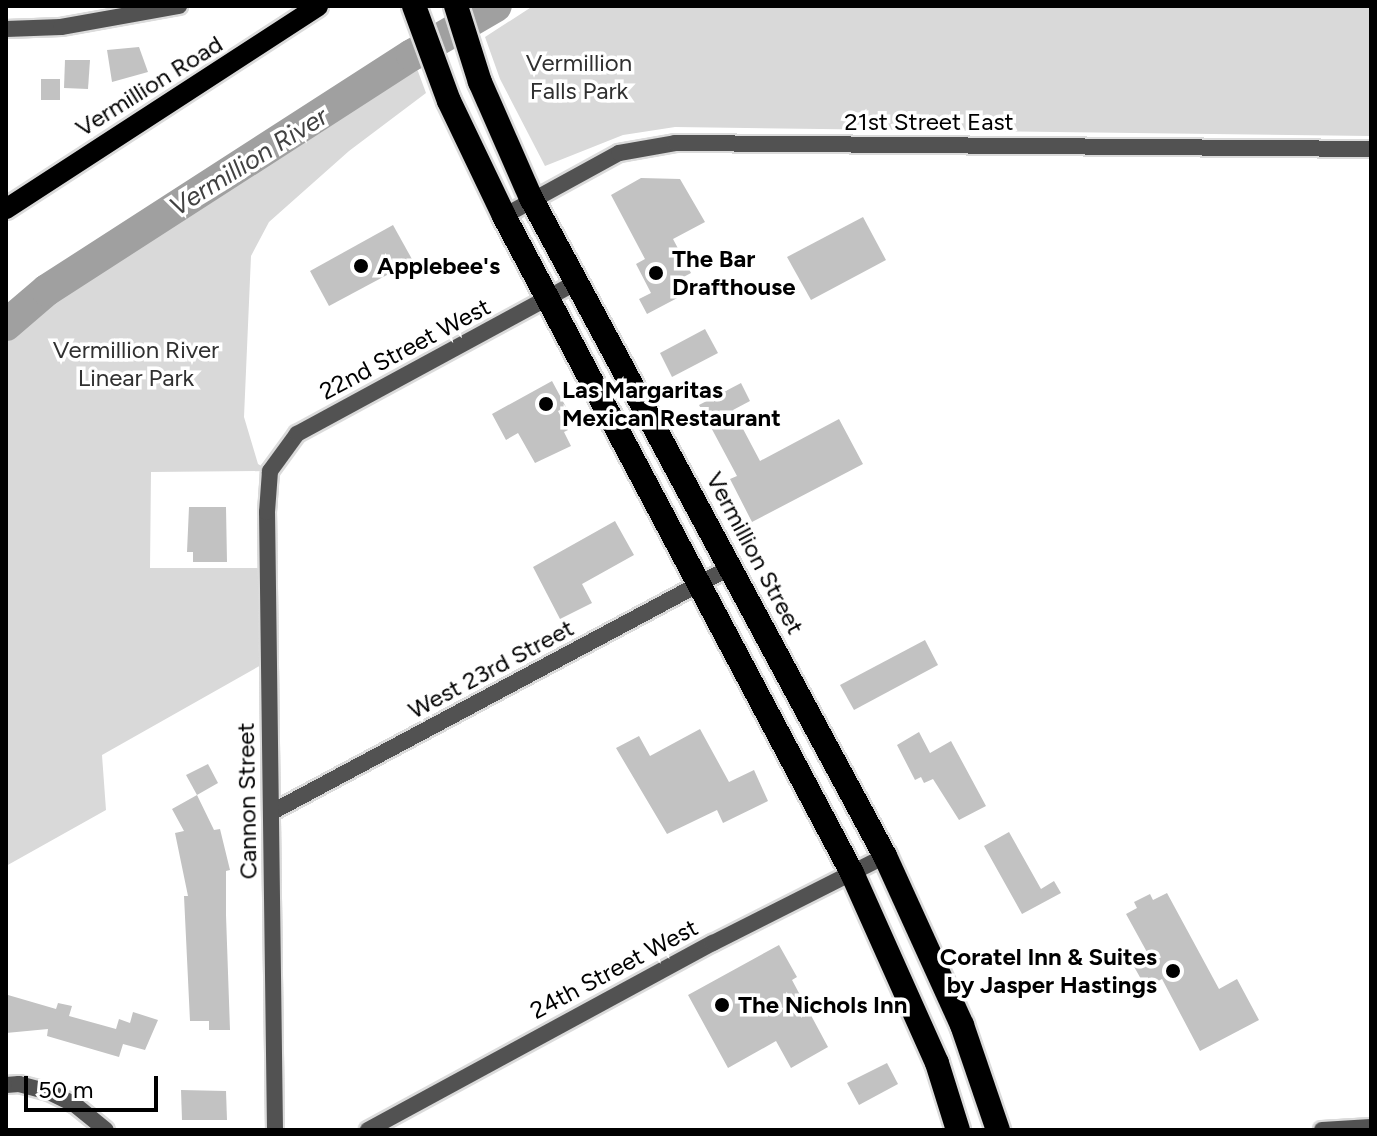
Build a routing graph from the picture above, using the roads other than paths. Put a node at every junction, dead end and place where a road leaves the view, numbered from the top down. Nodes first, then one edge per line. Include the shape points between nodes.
1 (179, 6) edge
2 (318, 6) edge
3 (456, 6) edge
4 (414, 7) edge
5 (6, 29) edge
6 (1371, 149) edge
7 (531, 198) junction
8 (7, 205) edge
9 (504, 216) junction
10 (575, 283) junction
11 (547, 298) junction
12 (270, 471) joint
13 (731, 567) junction
14 (701, 584) junction
15 (272, 812) junction
16 (885, 856) junction
17 (852, 873) junction
18 (6, 1085) edge
19 (1371, 1127) edge
20 (106, 1130) edge
21 (275, 1130) edge
22 (368, 1130) edge
23 (958, 1130) edge
24 (998, 1130) edge
25 (1322, 1130) edge

1 - 5 street via 61,27
2 - 8 main road, Vermillion Road
3 - 7 highway, Vermillion Street via 480,82
4 - 9 highway via 449,101
6 - 7 street, 21st Street East via 675,143 619,153
7 - 9 street, 21st Street East
7 - 10 highway, Vermillion Street
9 - 11 highway
10 - 11 street, 22nd Street West
10 - 13 highway, Vermillion Street
11 - 12 street, 22nd Street West via 297,434
11 - 14 highway
12 - 15 street, Cannon Street
13 - 14 street, West 23rd Street
13 - 16 highway, Vermillion Street
14 - 15 street, West 23rd Street
14 - 17 highway
15 - 21 street, Cannon Street
16 - 17 street, 24th Street West
16 - 24 highway, Vermillion Street via 962,1025
17 - 22 street, 24th Street West
17 - 23 highway via 937,1063
18 - 20 street via 49,1092
19 - 25 street

